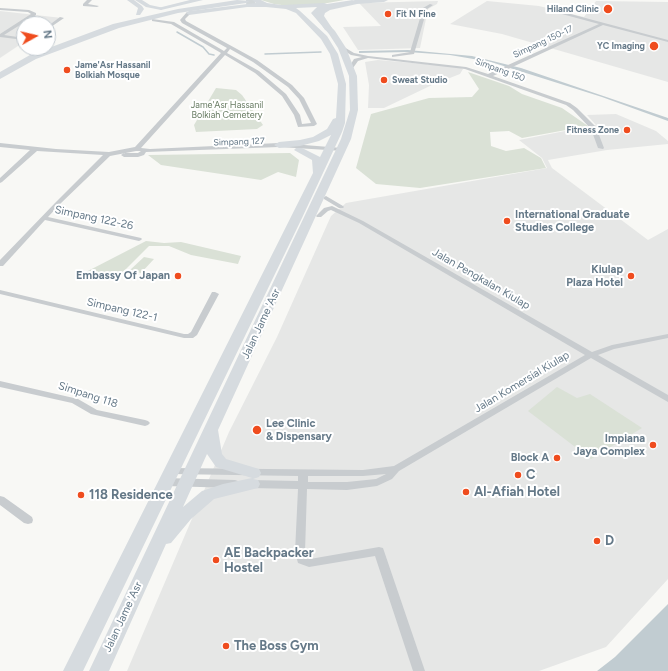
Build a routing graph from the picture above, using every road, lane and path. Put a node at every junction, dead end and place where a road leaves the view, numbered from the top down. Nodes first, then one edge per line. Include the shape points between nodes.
1 (90, 0) edge
2 (130, 0) edge
3 (138, 0) edge
4 (200, 0) edge
5 (236, 0) edge
6 (255, 0) edge
7 (350, 0) edge
8 (384, 0) edge
9 (246, 1) dead end
10 (431, 5) dead end
11 (97, 6) dead end
12 (271, 6) junction
13 (288, 7) junction
14 (161, 8) junction
15 (0, 9) edge
16 (548, 10) dead end
17 (189, 13) junction
18 (138, 14) junction
19 (62, 18) dead end
20 (154, 20) junction
21 (56, 22) edge
22 (602, 24) junction
23 (192, 27) junction
24 (328, 28) junction
25 (193, 34) junction
26 (0, 36) edge
27 (16, 38) edge
28 (65, 40) junction
29 (75, 40) junction
30 (56, 41) edge
31 (668, 41) edge
32 (56, 44) edge
33 (230, 47) junction
34 (342, 48) junction
35 (225, 52) junction
36 (397, 56) junction
37 (25, 57) edge
38 (370, 57) junction
39 (391, 60) junction
40 (214, 64) junction
41 (245, 64) junction
42 (351, 67) junction
43 (0, 70) edge
44 (490, 75) junction
45 (0, 76) edge
46 (341, 109) junction
47 (144, 142) junction
48 (0, 145) edge
49 (279, 145) junction
50 (601, 148) dead end
51 (35, 149) junction
52 (299, 150) junction
53 (329, 150) junction
54 (162, 151) junction
55 (138, 152) junction
56 (341, 152) junction
57 (108, 154) junction
58 (323, 176) junction
59 (0, 181) edge
60 (326, 198) junction
61 (319, 216) junction
62 (44, 218) junction
63 (361, 222) junction
64 (139, 239) dead end
65 (0, 264) edge
66 (0, 292) edge
67 (215, 294) dead end
68 (668, 336) edge
69 (590, 355) junction
70 (242, 365) junction
71 (0, 384) edge
72 (668, 399) edge
73 (145, 423) dead end
74 (211, 431) junction
75 (396, 469) junction
76 (303, 473) junction
77 (168, 477) junction
78 (189, 477) junction
79 (252, 479) junction
80 (302, 486) junction
81 (0, 500) edge
82 (28, 520) dead end
83 (154, 551) junction
84 (73, 671) edge
85 (99, 671) edge
86 (419, 671) edge

1 - 11 street via 84,4
2 - 18 main road via 140,7
3 - 14 main road via 148,6
4 - 14 main road
5 - 28 highway via 146,15
6 - 12 main road
7 - 13 main road via 320,6
7 - 24 main road, Jalan Jame 'Asr via 315,11 316,16
8 - 24 highway via 327,8 320,16
9 - 29 highway via 150,17
10 - 36 street via 425,8 413,52
12 - 13 main road
12 - 17 main road via 247,5
13 - 46 main road, Jalan Jame 'Asr via 298,12 313,26 334,54 342,84
14 - 18 highway
15 - 26 street via 29,11 34,14
16 - 22 street
17 - 20 highway
17 - 23 street via 182,20
18 - 28 highway via 87,30
19 - 21 street
20 - 25 street via 168,21
20 - 29 highway
22 - 31 street
22 - 44 street, Simpang 150-17
23 - 25 street via 189,28
23 - 33 street
24 - 34 main road, Jalan Jame 'Asr
25 - 35 street
26 - 27 street
28 - 30 highway
28 - 32 highway
29 - 45 highway via 34,57
33 - 35 street
33 - 41 street via 264,66 290,86 308,109 314,124 300,126 297,115 284,95
34 - 38 street, Simpang 150 via 353,54
34 - 42 main road, Jalan Jame 'Asr
35 - 40 street
35 - 41 street
36 - 38 street
36 - 39 street
37 - 43 highway
38 - 39 street, Simpang 150
38 - 42 street via 356,60
39 - 44 street, Simpang 150 via 459,66
40 - 41 street via 225,61
40 - 47 street
42 - 56 main road, Jalan Jame 'Asr via 354,110
44 - 50 street, Simpang 150 via 568,104 594,128
46 - 49 main road via 334,127 328,133 309,141
46 - 53 main road, Jalan Jame 'Asr via 340,123
47 - 54 street via 148,149
47 - 55 street
48 - 51 street
49 - 53 street, Simpang 127
49 - 54 street, Simpang 127
51 - 57 street
51 - 59 street
52 - 53 street, Simpang 127
52 - 55 street, Simpang 127
52 - 58 main road via 316,158
53 - 56 street, Simpang 127
53 - 58 main road, Jalan Jame 'Asr
54 - 55 street, Simpang 127 via 144,151 142,154
55 - 57 street, Simpang 127
56 - 58 main road, Jalan Jame 'Asr
57 - 62 street
58 - 60 main road via 331,184
58 - 70 main road, Jalan Jame 'Asr
58 - 77 main road, Jalan Jame 'Asr via 313,196 303,205
60 - 61 main road
60 - 63 street
61 - 63 street via 332,208
61 - 70 main road via 280,303
62 - 64 street, Simpang 122-26
62 - 65 street
63 - 69 street, Jalan Pengkalan Kiulap
66 - 67 street, Simpang 122-1 via 184,336 194,333
68 - 69 street, Jalan Komersial Kiulap via 612,347
69 - 72 street, Jalan Pengkalan Kiulap
69 - 75 street, Jalan Komersial Kiulap
70 - 74 main road, Jalan Jame 'Asr
71 - 73 street, Simpang 118 via 75,401 94,412
74 - 78 main road, Jalan Jame 'Asr
74 - 79 main road via 215,456 221,463
75 - 76 street, Jalan Komersial Kiulap via 368,473
75 - 80 street, Jalan Komersial Kiulap via 389,477 366,484
76 - 79 street, Jalan Komersial Kiulap
76 - 80 street
77 - 78 street, Jalan Komersial Kiulap
77 - 84 main road, Jalan Jame 'Asr
78 - 79 street, Jalan Komersial Kiulap
78 - 83 main road, Jalan Jame 'Asr
79 - 80 street, Jalan Komersial Kiulap
79 - 83 main road via 208,495
80 - 86 street via 302,560 309,563 379,551
81 - 82 street
83 - 85 main road, Jalan Jame 'Asr

